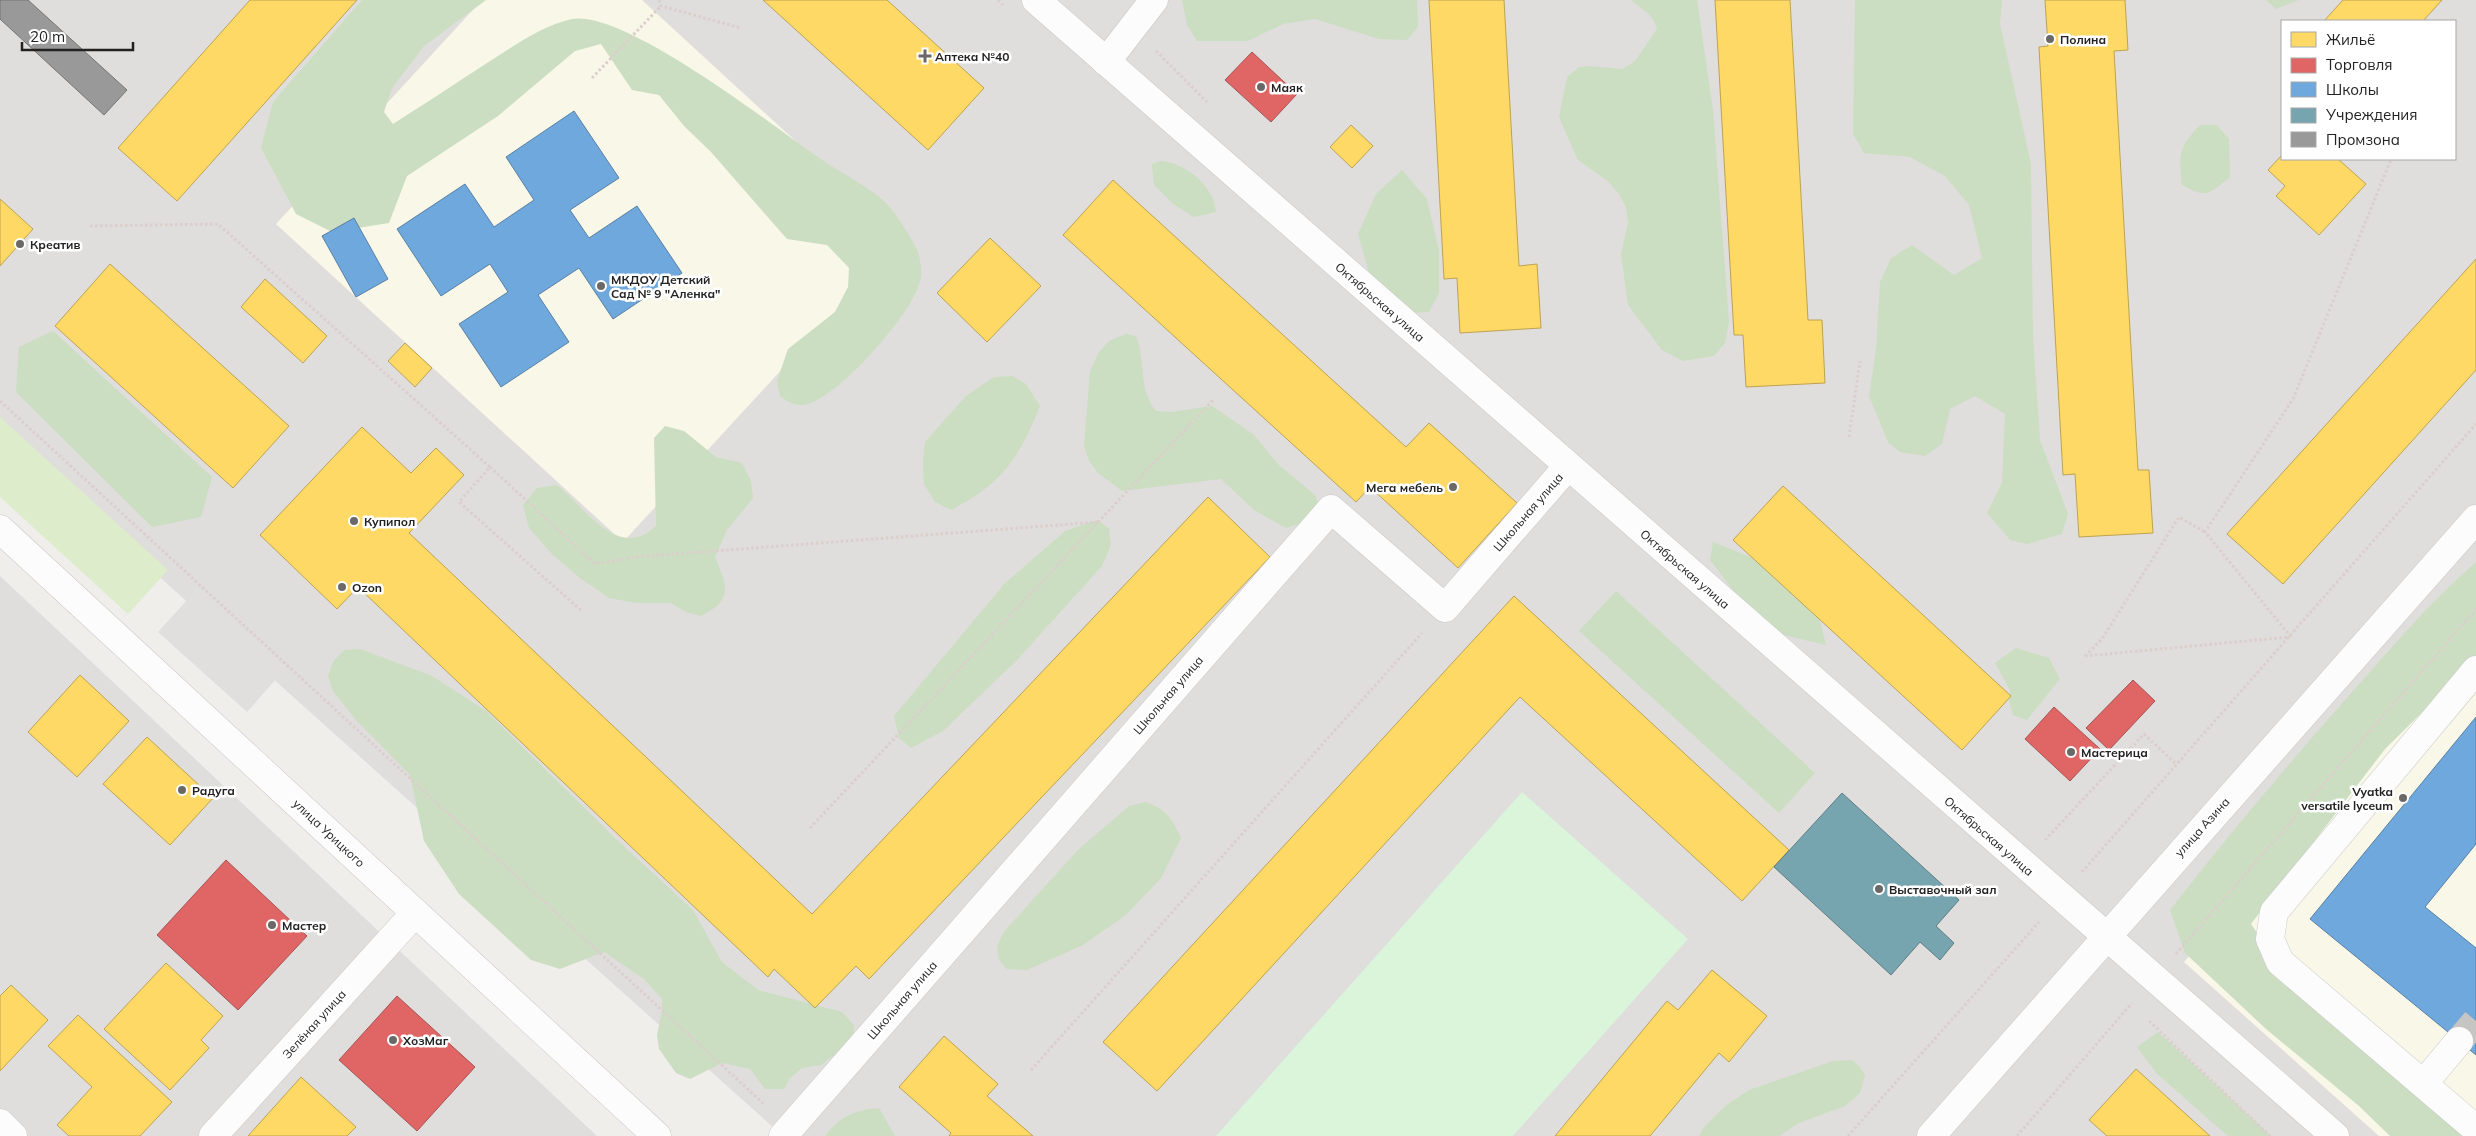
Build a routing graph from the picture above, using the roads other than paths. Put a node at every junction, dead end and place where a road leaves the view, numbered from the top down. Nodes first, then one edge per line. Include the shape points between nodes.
1 (1036, 0) edge
2 (1154, 0) edge
3 (1106, 62) junction
4 (1568, 466) junction
5 (2476, 519) edge
6 (0, 529) edge
7 (2476, 670) edge
8 (415, 913) junction
9 (2105, 936) junction
10 (2459, 1041) tunnel mouth
11 (2424, 1083) junction
12 (0, 1123) edge
13 (2476, 1129) edge
14 (786, 1132) edge
15 (14, 1136) edge
16 (213, 1136) edge
17 (657, 1136) edge
18 (1930, 1136) edge
19 (2335, 1136) edge

1 - 3 street, Октябрьская улица
2 - 3 street
3 - 4 street, Октябрьская улица
4 - 9 street, Октябрьская улица
4 - 14 street, Школьная улица via 1445,608 1331,509
5 - 9 street, улица Азина
6 - 8 street, улица Урицкого
7 - 11 street via 2274,912 2270,939 2280,962
8 - 16 street, Зелёная улица
8 - 17 street, улица Урицкого
9 - 18 street, улица Азина
9 - 19 street, Октябрьская улица
10 - 11 street
11 - 13 street
12 - 15 street

